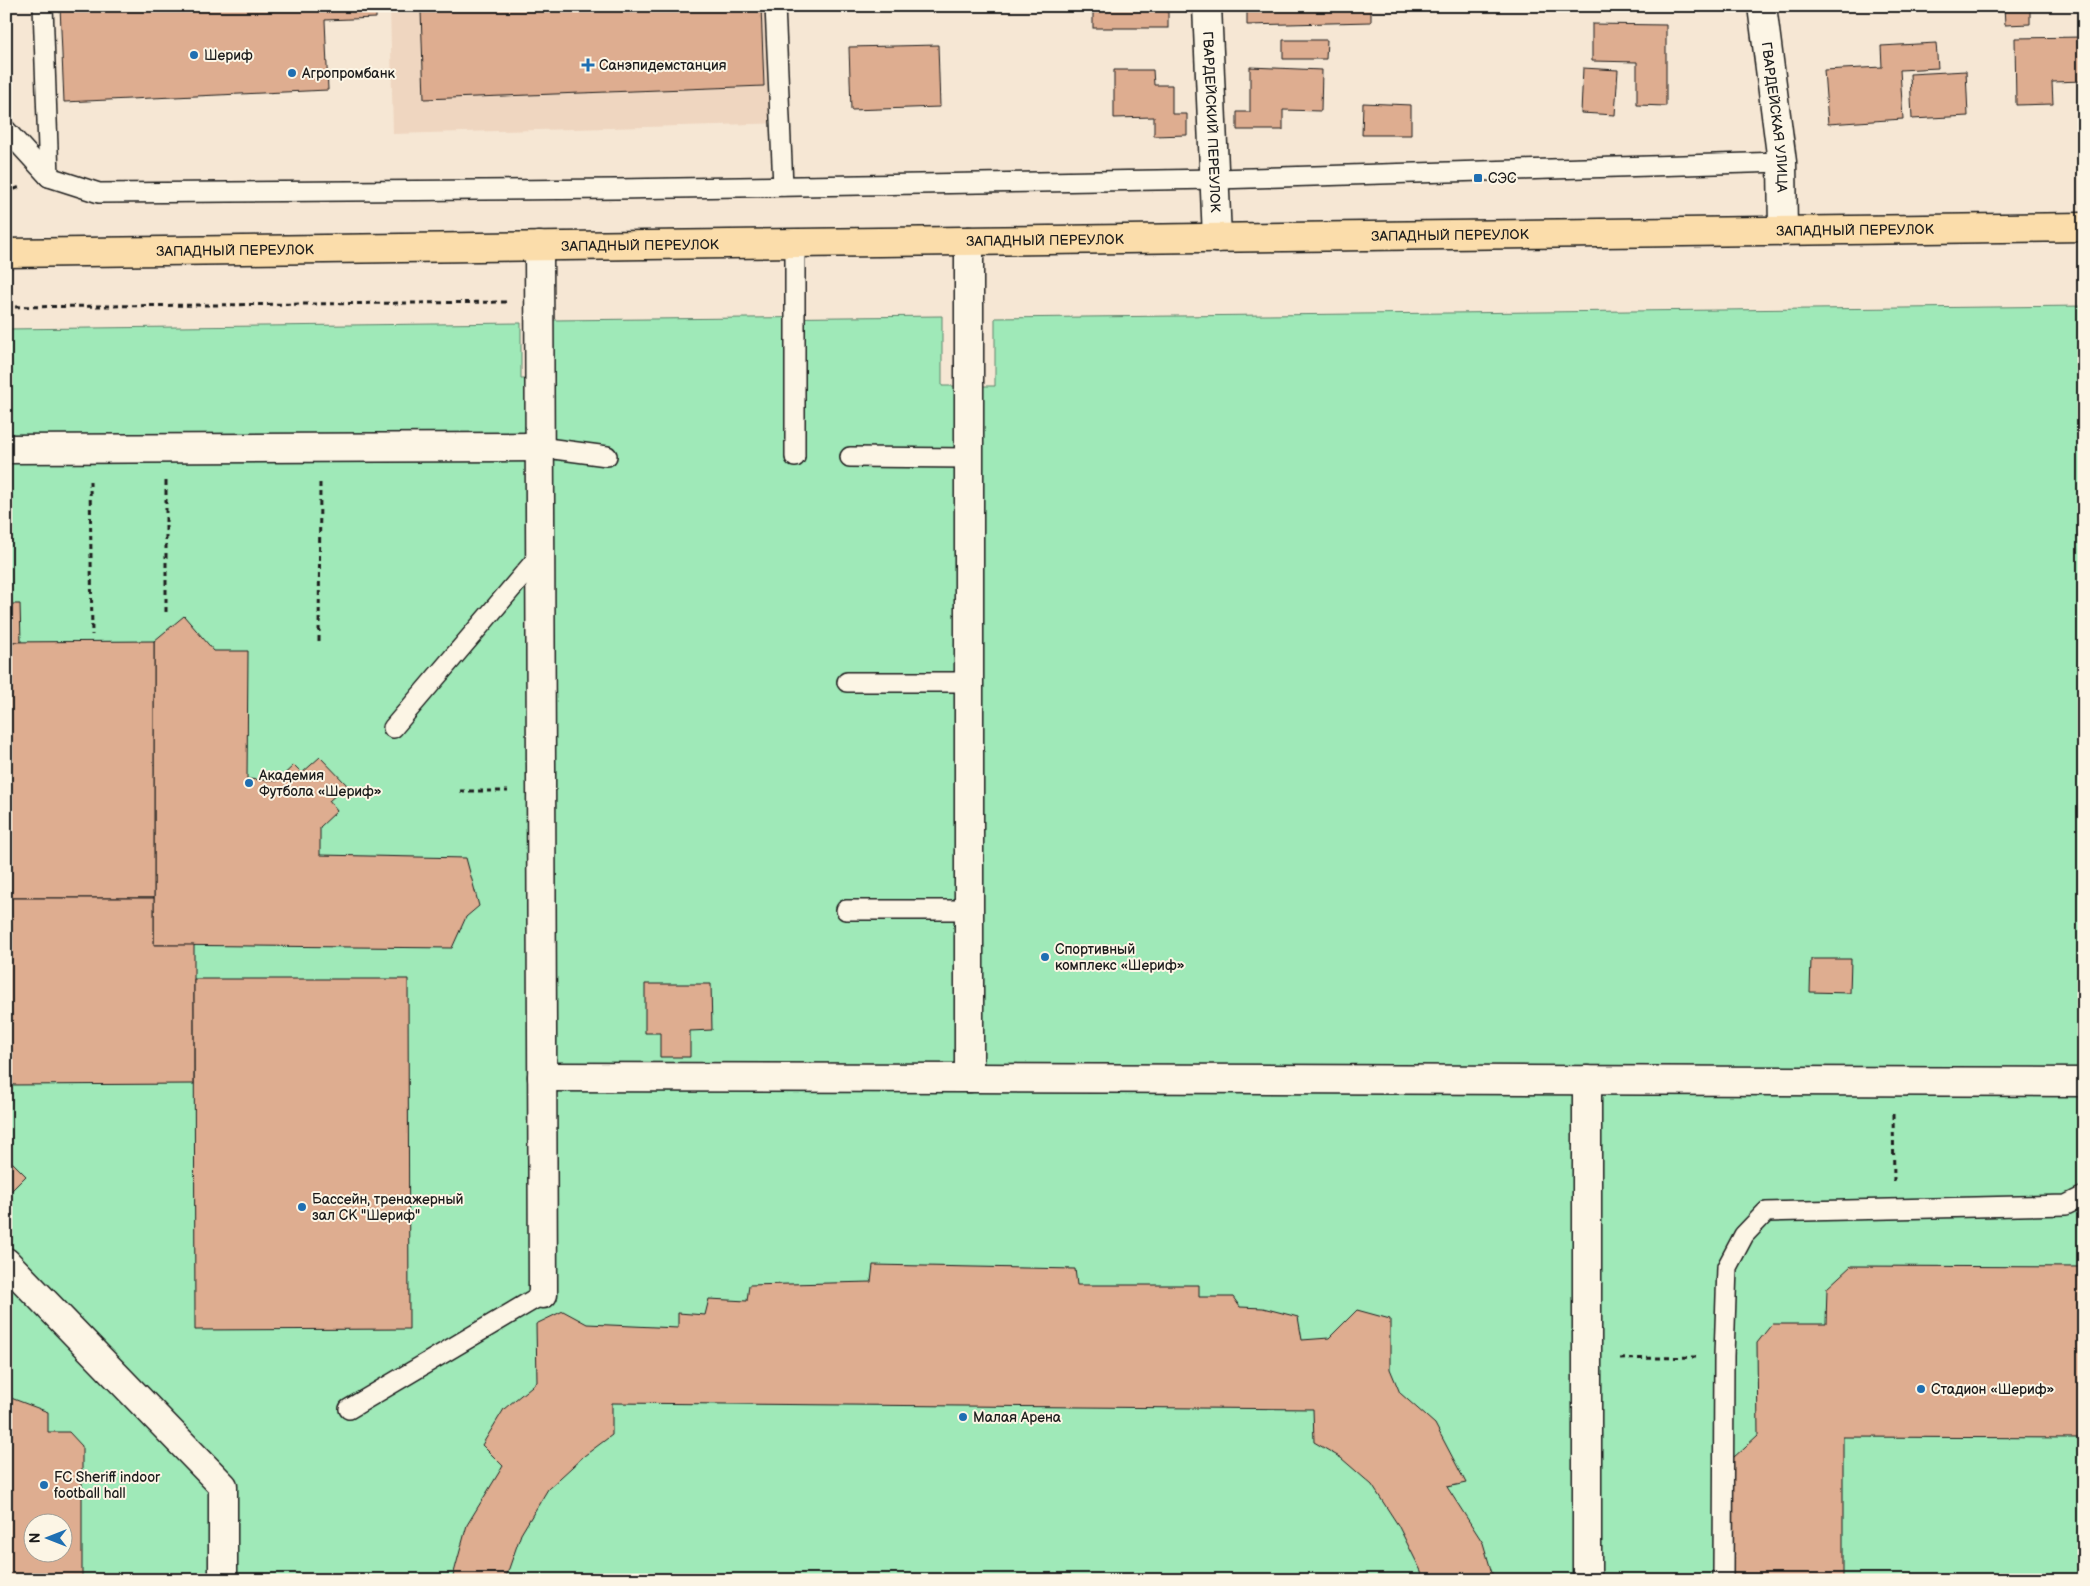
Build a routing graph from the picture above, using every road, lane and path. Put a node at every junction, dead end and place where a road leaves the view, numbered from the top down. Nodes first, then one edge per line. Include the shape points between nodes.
1 (43, 6) edge
2 (775, 6) edge
3 (1208, 6) edge
4 (1762, 6) edge
5 (6, 130) edge
6 (1782, 162) junction
7 (49, 177) junction
8 (1216, 179) junction
9 (783, 186) junction
10 (2084, 227) edge
11 (1783, 231) junction
12 (1217, 238) junction
13 (969, 240) junction
14 (795, 243) junction
15 (539, 246) junction
16 (6, 253) edge
17 (539, 302) junction
18 (6, 306) edge
19 (539, 447) junction
20 (6, 448) edge
21 (89, 448) junction
22 (166, 448) junction
23 (321, 448) junction
24 (607, 456) dead end
25 (795, 457) dead end
26 (850, 457) dead end
27 (969, 458) junction
28 (540, 555) junction
29 (166, 613) dead end
30 (92, 635) dead end
31 (320, 641) dead end
32 (847, 682) dead end
33 (969, 682) junction
34 (393, 728) dead end
35 (516, 790) dead end
36 (460, 791) dead end
37 (846, 910) dead end
38 (969, 910) junction
39 (542, 1077) junction
40 (969, 1078) junction
41 (1587, 1080) junction
42 (1893, 1081) junction
43 (2084, 1082) edge
44 (2084, 1196) edge
45 (1894, 1208) junction
46 (6, 1262) edge
47 (543, 1294) joint
48 (1724, 1356) junction
49 (1587, 1359) junction
50 (349, 1409) dead end
51 (223, 1580) edge
52 (1587, 1580) edge
53 (1723, 1580) edge

1 - 7 lane
2 - 9 lane
3 - 8 street, ГВАРДЕЙСКИЙ ПЕРЕУЛОК
4 - 6 street, ГВАРДЕЙСКАЯ УЛИЦА
5 - 7 lane
6 - 8 lane
6 - 11 street, ГВАРДЕЙСКАЯ УЛИЦА
7 - 9 lane via 99,193
8 - 9 lane
8 - 12 street, ГВАРДЕЙСКИЙ ПЕРЕУЛОК
10 - 11 main road, ЗАПАДНЫЙ ПЕРЕУЛОК
11 - 12 main road, ЗАПАДНЫЙ ПЕРЕУЛОК
12 - 13 main road, ЗАПАДНЫЙ ПЕРЕУЛОК
13 - 14 main road, ЗАПАДНЫЙ ПЕРЕУЛОК
13 - 27 street
14 - 15 main road, ЗАПАДНЫЙ ПЕРЕУЛОК
14 - 25 lane
15 - 16 main road, ЗАПАДНЫЙ ПЕРЕУЛОК
15 - 17 street
17 - 18 path
17 - 19 street
19 - 23 street
19 - 24 lane
19 - 28 street
20 - 21 street
21 - 22 street
21 - 30 path
22 - 23 street
22 - 29 path
23 - 31 path
26 - 27 lane
27 - 33 street
28 - 34 lane
28 - 39 street
32 - 33 lane
33 - 38 street
35 - 36 path
37 - 38 lane
38 - 40 street
39 - 40 street
39 - 47 street
40 - 41 street
41 - 42 street
41 - 49 street
42 - 43 street
42 - 45 path
44 - 45 lane via 2066,1205
45 - 48 lane via 1766,1212 1744,1235 1727,1267
46 - 51 street via 223,1486
47 - 50 lane
48 - 49 path
48 - 53 lane
49 - 52 street

